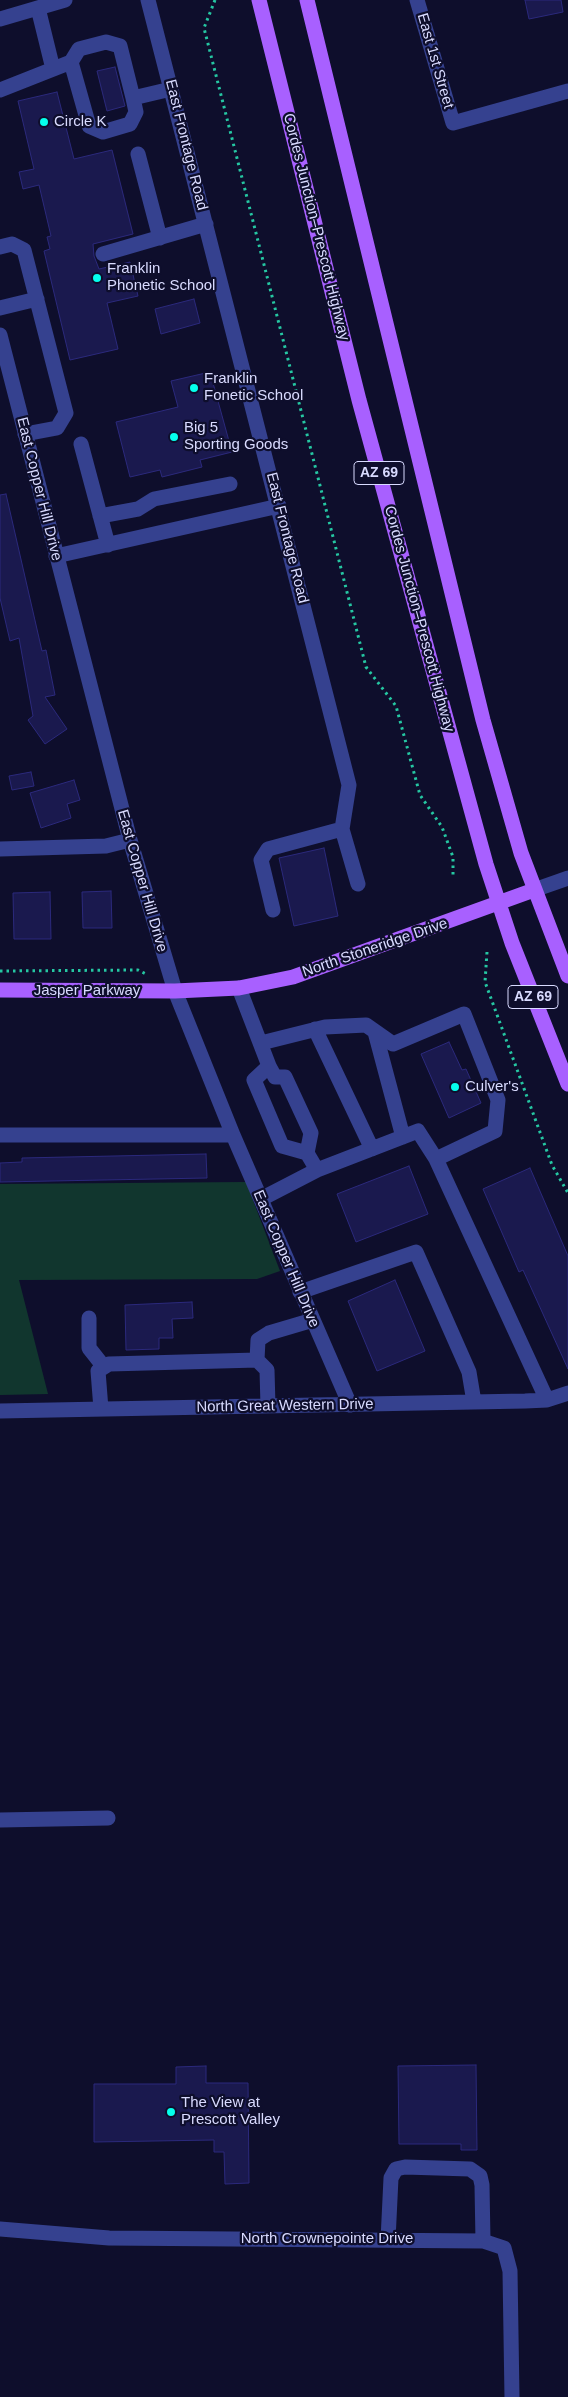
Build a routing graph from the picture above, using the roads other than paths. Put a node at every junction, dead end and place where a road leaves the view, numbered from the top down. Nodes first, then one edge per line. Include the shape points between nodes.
1 (65, 0) edge
2 (148, 0) edge
3 (259, 0) edge
4 (307, 0) edge
5 (417, 0) edge
6 (38, 8) junction
7 (0, 18) edge
8 (71, 62) junction
9 (53, 69) junction
10 (171, 88) junction
11 (0, 90) edge
12 (568, 91) edge
13 (133, 98) junction
14 (138, 154) dead end
15 (206, 224) junction
16 (160, 238) junction
17 (0, 247) edge
18 (103, 254) dead end
19 (37, 299) junction
20 (0, 308) edge
21 (0, 335) edge
22 (25, 434) junction
23 (81, 444) dead end
24 (230, 484) dead end
25 (279, 506) junction
26 (100, 516) junction
27 (108, 545) junction
28 (56, 556) junction
29 (342, 829) junction
30 (130, 840) junction
31 (0, 849) edge
32 (568, 878) edge
33 (358, 884) dead end
34 (534, 890) junction
35 (499, 904) junction
36 (273, 910) dead end
37 (568, 976) edge
38 (239, 988) junction
39 (0, 990) edge
40 (175, 991) junction
41 (315, 1029) junction
42 (375, 1032) junction
43 (261, 1043) junction
44 (269, 1066) junction
45 (568, 1084) edge
46 (234, 1135) junction
47 (0, 1136) edge
48 (403, 1137) junction
49 (372, 1149) junction
50 (306, 1153) junction
51 (436, 1159) junction
52 (317, 1170) junction
53 (261, 1199) junction
54 (300, 1292) junction
55 (89, 1318) dead end
56 (312, 1320) junction
57 (258, 1360) junction
58 (104, 1367) junction
59 (568, 1393) edge
60 (547, 1400) junction
61 (474, 1402) junction
62 (350, 1405) junction
63 (268, 1406) junction
64 (101, 1409) junction
65 (0, 1411) edge
66 (108, 1818) dead end
67 (0, 1820) edge
68 (0, 2229) edge
69 (388, 2240) junction
70 (482, 2240) junction
71 (512, 2397) edge

1 - 6 street
2 - 10 street, East Frontage Road
3 - 35 main road, Cordes Junction–Prescott Highway / AZ 69 via 359,400
4 - 34 main road, AZ 69 via 455,610
5 - 12 street, East 1st Street via 453,123
6 - 7 street
6 - 9 street
8 - 9 street
8 - 13 street via 79,49 106,42 120,46
8 - 13 street via 89,126 103,132 130,124 136,112
9 - 11 street
10 - 13 street
10 - 15 street, East Frontage Road
14 - 16 street
15 - 16 street
15 - 25 street, East Frontage Road
16 - 18 street
17 - 19 street via 12,244 24,250
19 - 20 street
19 - 22 street via 66,413 56,428
21 - 22 street, East Copper Hill Drive
22 - 28 street, East Copper Hill Drive
23 - 26 street
24 - 26 street via 154,499 138,509
25 - 27 street
25 - 29 street, East Frontage Road via 349,785
26 - 27 street
27 - 28 street
28 - 30 street, East Copper Hill Drive
29 - 33 street
29 - 36 street via 268,849 261,860
30 - 31 street via 106,846
30 - 40 street, East Copper Hill Drive
32 - 34 street, North Stoneridge Drive
34 - 35 main road, North Stoneridge Drive
34 - 37 main road, AZ 69
35 - 38 main road, North Stoneridge Drive via 293,977
35 - 45 main road, Cordes Junction–Prescott Highway / AZ 69
38 - 40 main road, North Stoneridge Drive
38 - 43 street
39 - 40 main road, Jasper Parkway
40 - 46 street, East Copper Hill Drive
41 - 42 street via 366,1025
41 - 43 street
41 - 49 street
42 - 48 street
42 - 51 street via 393,1044 464,1014 498,1100 495,1131
43 - 44 street
44 - 50 street via 275,1077 285,1077 311,1133
44 - 50 street via 254,1080 282,1146
46 - 47 street
46 - 53 street, East Copper Hill Drive
48 - 49 street
48 - 51 street via 418,1132
49 - 52 street
50 - 52 street
51 - 60 street
52 - 53 street
53 - 54 street, East Copper Hill Drive
54 - 56 street, East Copper Hill Drive
54 - 61 street via 416,1252 469,1372
55 - 58 street via 89,1348
56 - 57 street via 269,1333 258,1340
56 - 62 street, East Copper Hill Drive
57 - 58 street via 109,1364
57 - 63 street via 267,1370
58 - 64 street via 98,1371
59 - 60 street, North Great Western Drive
60 - 61 street, North Great Western Drive
61 - 62 street, North Great Western Drive
62 - 63 street, North Great Western Drive
63 - 64 street, North Great Western Drive
64 - 65 street, North Great Western Drive
66 - 67 street
68 - 69 street, North Crownepointe Drive via 109,2238
69 - 70 street, North Crownepointe Drive
69 - 70 street via 391,2178 396,2169 405,2167 470,2168 480,2176
70 - 71 street, North Crownepointe Drive via 504,2248 510,2271

